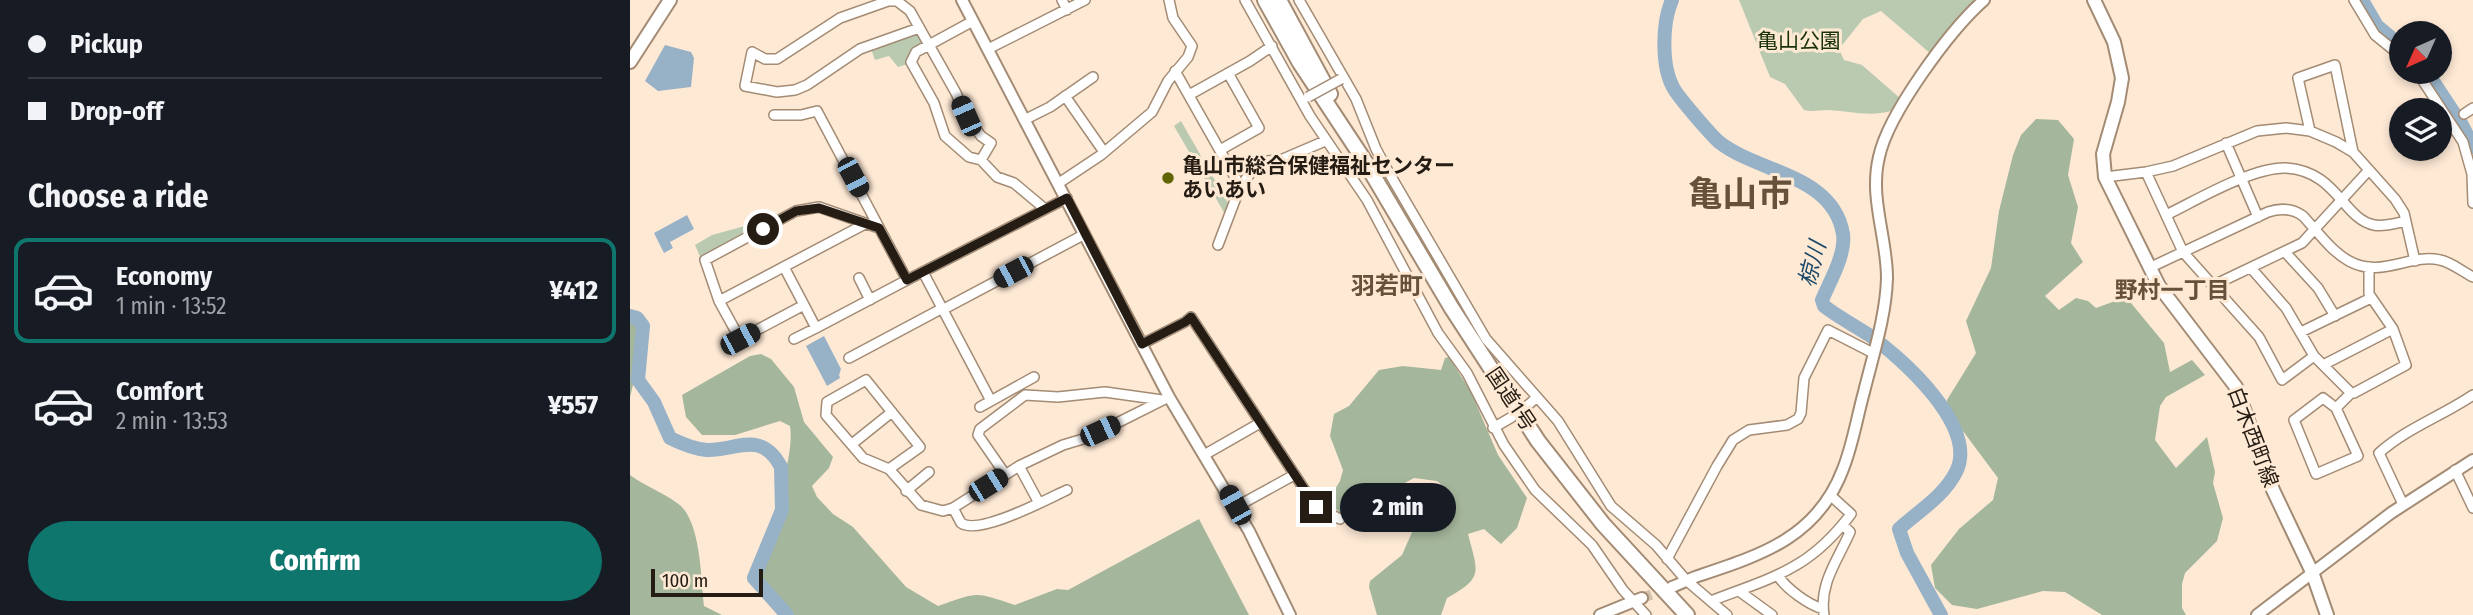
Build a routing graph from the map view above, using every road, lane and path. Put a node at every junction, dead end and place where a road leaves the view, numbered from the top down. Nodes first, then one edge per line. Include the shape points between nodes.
1 (670, 0) edge
2 (962, 0) edge
3 (1062, 0) edge
4 (1085, 0) edge
5 (1169, 0) edge
6 (1245, 0) edge
7 (1265, 0) edge
8 (1279, 0) edge
9 (1299, 0) edge
10 (1983, 0) edge
11 (2094, 0) edge
12 (2354, 0) edge
13 (1067, 10) junction
14 (973, 21) junction
15 (919, 28) junction
16 (928, 44) junction
17 (1272, 46) junction
18 (2389, 46) edge
19 (988, 49) junction
20 (630, 62) edge
21 (1175, 71) junction
22 (1227, 73) junction
23 (1093, 76) dead end
24 (1343, 78) junction
25 (2425, 84) edge
26 (1189, 95) junction
27 (1065, 96) junction
28 (1305, 99) junction
29 (2473, 108) edge
30 (2464, 114) dead end
31 (774, 115) dead end
32 (1024, 120) junction
33 (2310, 131) junction
34 (1325, 141) junction
35 (2226, 143) junction
36 (1220, 150) junction
37 (1104, 152) junction
38 (2353, 152) junction
39 (981, 160) junction
40 (1364, 160) junction
41 (2370, 170) junction
42 (2146, 172) junction
43 (2105, 177) junction
44 (2242, 179) junction
45 (1059, 183) junction
46 (1240, 186) junction
47 (1067, 198) junction
48 (2342, 199) junction
49 (2473, 202) edge
50 (1045, 209) junction
51 (2166, 215) junction
52 (2258, 217) junction
53 (2406, 221) junction
54 (864, 224) junction
55 (879, 228) junction
56 (2314, 228) junction
57 (1085, 234) junction
58 (1218, 244) dead end
59 (2183, 252) junction
60 (2285, 252) junction
61 (2415, 261) junction
62 (784, 267) junction
63 (2369, 267) junction
64 (2149, 268) junction
65 (2250, 268) junction
66 (923, 272) junction
67 (2473, 277) edge
68 (859, 278) dead end
69 (907, 280) junction
70 (2214, 285) junction
71 (2371, 298) junction
72 (870, 300) junction
73 (719, 301) junction
74 (804, 305) junction
75 (942, 309) junction
76 (2334, 316) junction
77 (816, 328) junction
78 (2393, 329) junction
79 (2301, 332) junction
80 (794, 340) dead end
81 (1142, 344) junction
82 (1874, 351) junction
83 (2314, 356) junction
84 (849, 358) dead end
85 (2323, 365) junction
86 (1034, 377) dead end
87 (2351, 393) junction
88 (2473, 396) edge
89 (1538, 397) junction
90 (1167, 398) junction
91 (991, 401) junction
92 (1527, 406) dead end
93 (980, 407) dead end
94 (2336, 408) junction
95 (892, 412) junction
96 (1512, 417) dead end
97 (1260, 423) junction
98 (1493, 428) junction
99 (852, 444) junction
100 (1205, 455) junction
101 (2473, 460) edge
102 (1019, 466) junction
103 (890, 469) junction
104 (2455, 470) junction
105 (929, 472) dead end
106 (1005, 474) junction
107 (1294, 475) junction
108 (1067, 490) dead end
109 (906, 491) junction
110 (1830, 495) junction
111 (2400, 500) dead end
112 (1039, 503) junction
113 (1236, 507) junction
114 (953, 508) junction
115 (2473, 508) edge
116 (1340, 519) dead end
117 (1843, 525) junction
118 (1667, 559) junction
119 (1643, 569) junction
120 (2312, 572) junction
121 (1778, 576) junction
122 (1686, 580) junction
123 (1672, 587) tunnel mouth
124 (1739, 591) junction
125 (1637, 599) junction
126 (1711, 601) junction
127 (1823, 612) edge
128 (1290, 615) edge
129 (1600, 615) edge
130 (1646, 615) edge
131 (1678, 615) edge
132 (1687, 615) edge
133 (1727, 615) edge
134 (1772, 615) edge
135 (2257, 615) edge
136 (2327, 615) edge

1 - 20 main road
2 - 14 street
3 - 13 street
4 - 13 street
5 - 21 street via 1173,18 1192,46
6 - 17 street
7 - 40 highway, 国道1号
8 - 40 highway, 国道1号
9 - 24 street
10 - 82 street via 1943,46 1883,143 1875,191 1887,274
11 - 43 main road, 白木西町線 via 2114,42 2122,78 2104,155
12 - 18 street via 2375,35
13 - 19 street
14 - 16 street
14 - 19 street
15 - 15 street via 906,7 888,1 840,18 777,59 752,52 745,86 795,90 860,49
15 - 16 street
16 - 39 street via 966,116 991,143
16 - 39 street via 916,51 911,62 934,103 944,136 969,157
17 - 22 street
17 - 28 street
19 - 32 street
21 - 26 street
21 - 37 street via 1152,113
22 - 26 street
22 - 36 street via 1259,128
23 - 27 street
24 - 28 street, bridge
24 - 89 street via 1365,117 1376,149 1486,339
25 - 49 street via 2463,142 2471,164
26 - 36 street
27 - 32 street
27 - 37 street
28 - 34 street
29 - 30 street
31 - 55 street via 817,111
32 - 45 street
33 - 35 street via 2266,129
33 - 38 street
33 - 38 street via 2298,78 2335,65
34 - 46 street via 1268,161
34 - 98 street via 1367,200 1438,333 1475,386
35 - 42 street via 2195,158
35 - 44 street
36 - 46 street
37 - 45 street
38 - 41 street
39 - 50 street via 997,177 1014,183
40 - 119 highway, 国道1号 via 1499,383 1573,486
41 - 48 street
41 - 53 street via 2395,199
42 - 43 street
42 - 51 street
43 - 64 main road, 白木西町線
44 - 48 street via 2272,169 2302,171 2324,181
44 - 51 street
44 - 52 street
45 - 47 street
46 - 58 street
47 - 50 street
47 - 57 street
48 - 53 street via 2373,225
48 - 56 street
50 - 66 street
51 - 59 street
52 - 56 street via 2277,209 2292,210
52 - 59 street
53 - 61 street
54 - 55 street
54 - 62 street
54 - 73 street via 819,208 796,211 705,260
55 - 69 street
56 - 60 street via 2302,243
56 - 63 street via 2342,257
57 - 75 street
57 - 81 street
59 - 64 street
59 - 70 street
60 - 65 street
60 - 76 street via 2318,288
61 - 63 street
61 - 67 street via 2444,261
62 - 73 street
62 - 74 street
63 - 71 street
64 - 120 main road, 白木西町線 via 2168,301 2236,387 2273,490
65 - 70 street
65 - 79 street
66 - 69 street
66 - 75 street
68 - 72 street
69 - 72 street
70 - 83 street via 2259,337 2282,380
71 - 76 street
71 - 78 street
72 - 77 street
73 - 74 street via 740,339
74 - 77 street
75 - 84 street
75 - 91 street
76 - 79 street
77 - 80 street
78 - 85 street
78 - 87 street via 2406,365
79 - 83 street
81 - 90 street
81 - 97 street via 1191,317
82 - 110 street via 1846,461
82 - 118 street via 1828,330 1804,378 1798,419 1749,430 1733,440
83 - 85 street
85 - 87 street
86 - 91 street
87 - 94 street
88 - 111 street via 2406,431 2379,453
89 - 92 street
89 - 118 street via 1576,446 1611,506
90 - 100 street
90 - 102 street
90 - 106 street via 1105,392 1025,395 978,435
91 - 93 street
94 - 94 street via 2323,398 2294,421 2316,474 2358,456
95 - 99 street
95 - 99 street via 866,380 827,402 826,415
95 - 103 street via 920,447
96 - 98 street
97 - 100 street
97 - 107 street
98 - 125 street via 1535,490 1592,545
99 - 103 street via 863,458
100 - 113 street
101 - 104 street
102 - 106 street
102 - 112 street
103 - 109 street
104 - 115 street
104 - 120 street
105 - 109 street
106 - 114 street
107 - 113 street
107 - 116 street via 1316,507
108 - 112 street
109 - 114 street via 920,505 943,511
110 - 117 street via 1851,514
110 - 122 street via 1809,523 1784,542
112 - 114 street via 973,527 964,526
113 - 128 street
117 - 121 street via 1810,558
117 - 127 street via 1850,532 1828,573
118 - 122 street
119 - 131 highway via 1653,588
119 - 132 highway, 国道1号
120 - 135 street
120 - 136 main road, 白木西町線
121 - 124 street
121 - 127 street
122 - 123 street
122 - 126 street
124 - 126 street
124 - 134 street
125 - 129 street
125 - 130 street
126 - 133 street

